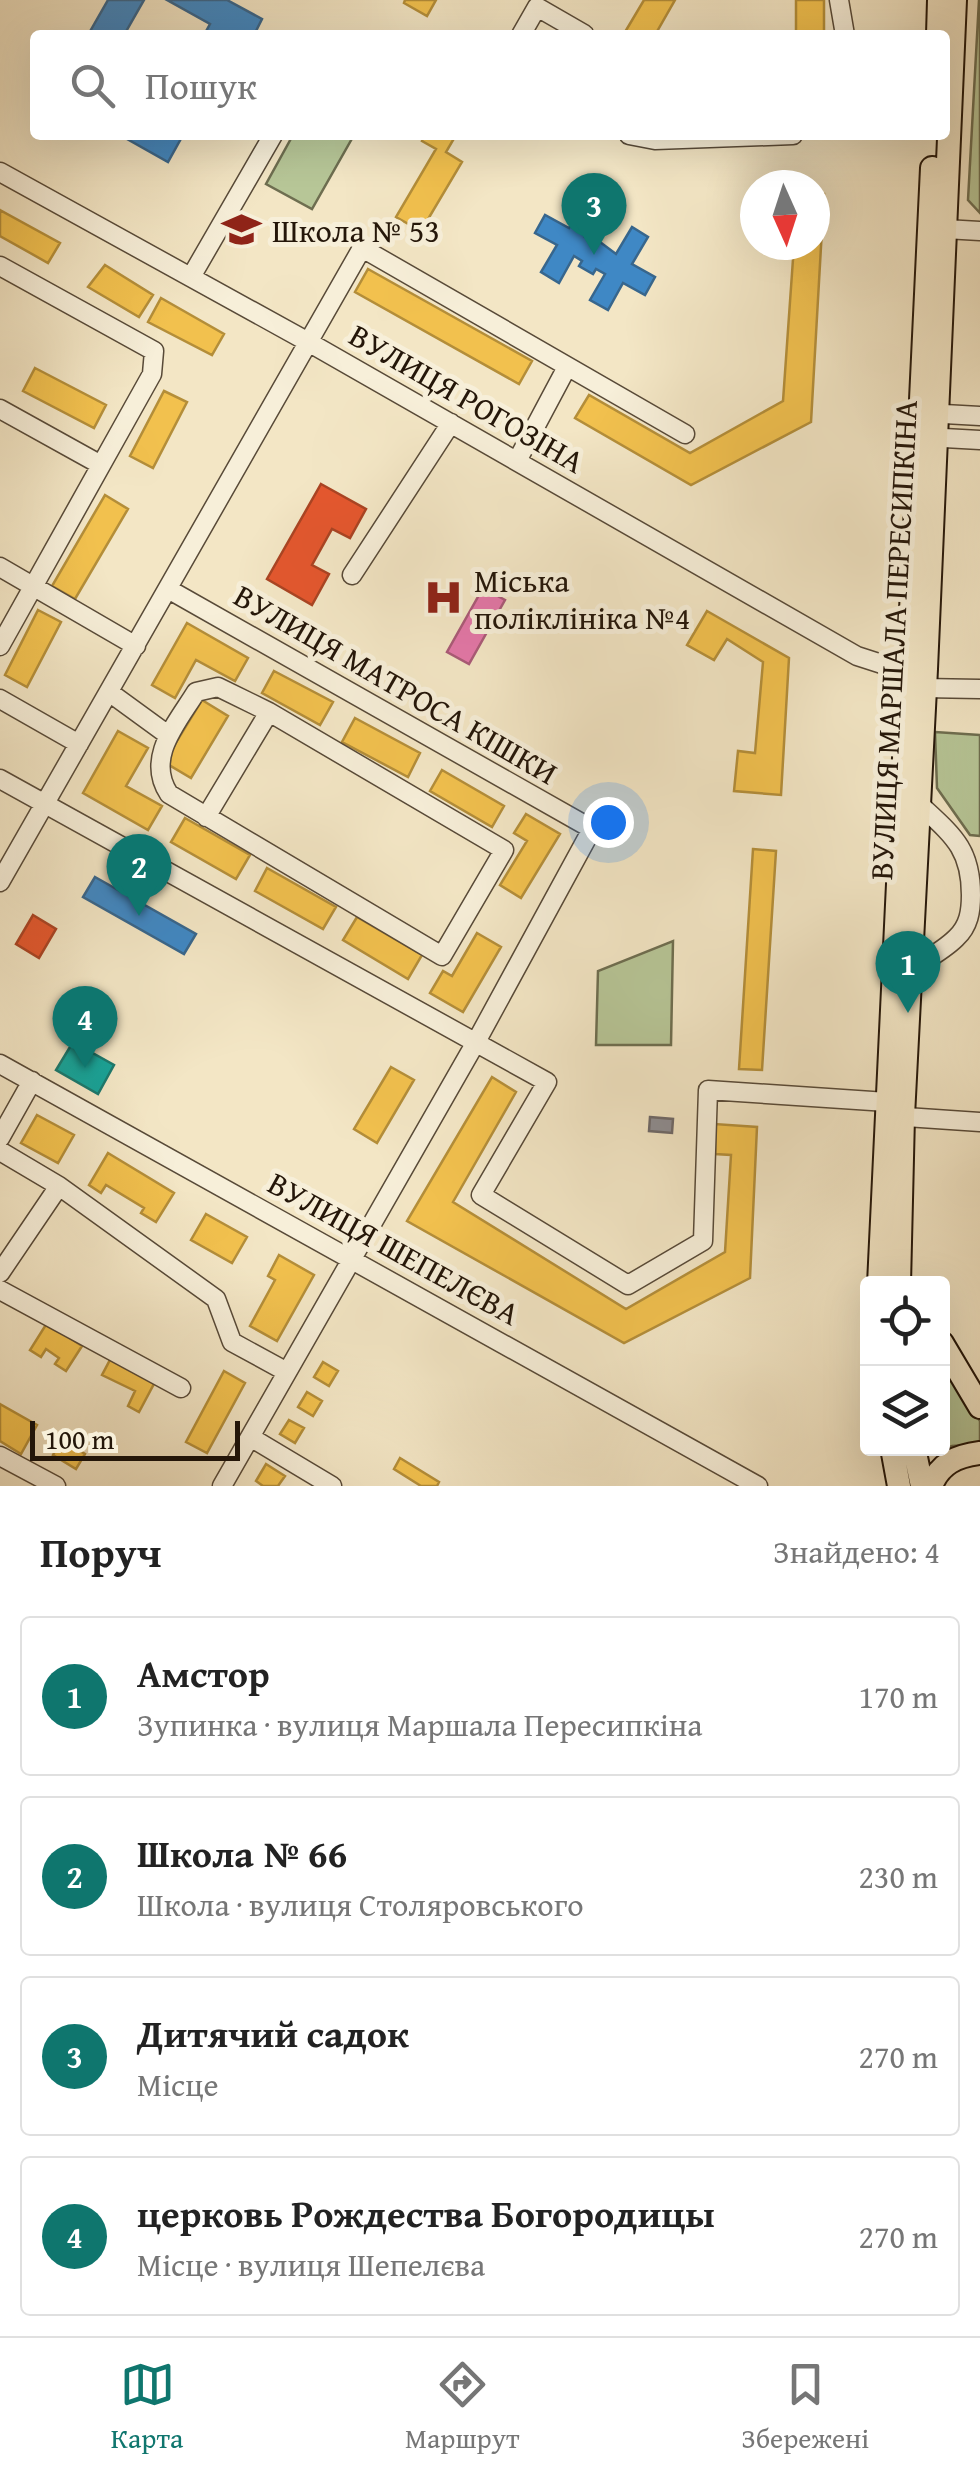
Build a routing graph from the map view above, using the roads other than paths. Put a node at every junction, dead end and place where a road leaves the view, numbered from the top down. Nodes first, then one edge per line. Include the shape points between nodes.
1 (839, 0) edge
2 (939, 0) edge
3 (955, 0) edge
4 (524, 30) edge
5 (577, 30) edge
6 (845, 30) edge
7 (938, 30) edge
8 (950, 105) edge
9 (270, 140) edge
10 (934, 140) edge
11 (948, 140) edge
12 (0, 172) edge
13 (944, 230) junction
14 (980, 231) edge
15 (0, 266) edge
16 (191, 277) junction
17 (310, 343) junction
18 (567, 366) junction
19 (0, 409) edge
20 (980, 416) edge
21 (450, 423) junction
22 (927, 425) junction
23 (685, 434) dead end
24 (980, 440) edge
25 (517, 461) junction
26 (101, 465) junction
27 (0, 567) edge
28 (352, 575) dead end
29 (33, 586) junction
30 (168, 589) junction
31 (0, 646) edge
32 (136, 646) junction
33 (919, 675) junction
34 (980, 690) edge
35 (109, 692) junction
36 (0, 699) edge
37 (269, 712) junction
38 (168, 736) junction
39 (79, 744) junction
40 (0, 779) edge
41 (918, 803) junction
42 (44, 804) junction
43 (206, 817) junction
44 (0, 882) edge
45 (910, 970) junction
46 (476, 1042) junction
47 (0, 1064) edge
48 (32, 1082) junction
49 (892, 1112) junction
50 (980, 1122) edge
51 (0, 1138) edge
52 (0, 1151) edge
53 (59, 1186) junction
54 (899, 1246) junction
55 (352, 1258) junction
56 (0, 1273) edge
57 (880, 1276) edge
58 (899, 1276) edge
59 (912, 1276) edge
60 (0, 1290) edge
61 (950, 1356) edge
62 (287, 1372) junction
63 (181, 1388) dead end
64 (980, 1407) edge
65 (250, 1437) junction
66 (969, 1454) edge
67 (0, 1456) edge
68 (893, 1456) edge
69 (921, 1472) edge
70 (896, 1484) edge
71 (56, 1486) edge
72 (222, 1486) edge
73 (332, 1486) edge
74 (758, 1486) edge

1 - 6 street
2 - 7 main road
3 - 8 main road, ВУЛИЦЯ МАРШАЛА ПЕРЕСИПКІНА
4 - 5 street via 537,8
9 - 16 street
10 - 22 main road, ВУЛИЦЯ МАРШАЛА ПЕРЕСИПКІНА
11 - 13 main road, ВУЛИЦЯ МАРШАЛА ПЕРЕСИПКІНА
12 - 16 street, ВУЛИЦЯ РОГОЗІНА
13 - 14 street
13 - 22 main road, ВУЛИЦЯ МАРШАЛА ПЕРЕСИПКІНА
15 - 26 street via 154,351 152,374
16 - 17 street, ВУЛИЦЯ РОГОЗІНА
17 - 18 street via 362,248
17 - 21 street, ВУЛИЦЯ РОГОЗІНА
17 - 30 street
18 - 23 street
18 - 25 street
19 - 26 street
20 - 22 street
21 - 25 street, ВУЛИЦЯ РОГОЗІНА
21 - 28 street
22 - 24 street
22 - 33 main road, ВУЛИЦЯ МАРШАЛА ПЕРЕСИПКІНА
25 - 33 street, ВУЛИЦЯ РОГОЗІНА via 858,656
26 - 29 street
27 - 29 street
29 - 31 street
29 - 32 street
30 - 32 street
30 - 46 street, ВУЛИЦЯ МАТРОСА КІШКИ via 592,829
32 - 35 street
33 - 34 street, ВУЛИЦЯ РОГОЗІНА
33 - 41 main road, ВУЛИЦЯ МАРШАЛА ПЕРЕСИПКІНА
33 - 49 main road, ВУЛИЦЯ МАРШАЛА ПЕРЕСИПКІНА
35 - 38 street
35 - 39 street
36 - 39 street
37 - 38 street via 218,686 196,692
37 - 43 street
37 - 43 street via 504,850 442,956
38 - 43 street via 158,768 161,782
39 - 42 street
40 - 42 street
41 - 45 main road, ВУЛИЦЯ МАРШАЛА ПЕРЕСИПКІНА
41 - 45 street via 966,856 970,914 956,939
42 - 44 street
42 - 46 street
45 - 49 main road, ВУЛИЦЯ МАРШАЛА ПЕРЕСИПКІНА
46 - 49 street via 547,1082 482,1194 628,1285 704,1241 708,1090
46 - 55 street
47 - 48 street, ВУЛИЦЯ ШЕПЕЛЄВА
48 - 51 street
48 - 55 street, ВУЛИЦЯ ШЕПЕЛЄВА
49 - 50 street
49 - 54 main road, ВУЛИЦЯ МАРШАЛА ПЕРЕСИПКІНА
49 - 57 main road, ВУЛИЦЯ МАРШАЛА ПЕРЕСИПКІНА
52 - 53 street
53 - 56 street
53 - 62 street via 216,1299 232,1342
54 - 58 main road, ВУЛИЦЯ МАРШАЛА ПЕРЕСИПКІНА
54 - 59 main road
55 - 62 street
55 - 74 street, ВУЛИЦЯ ШЕПЕЛЄВА
60 - 63 street
61 - 64 main road
62 - 65 street
65 - 72 street
65 - 73 street
66 - 69 main road
67 - 71 street
68 - 70 main road
69 - 70 street

